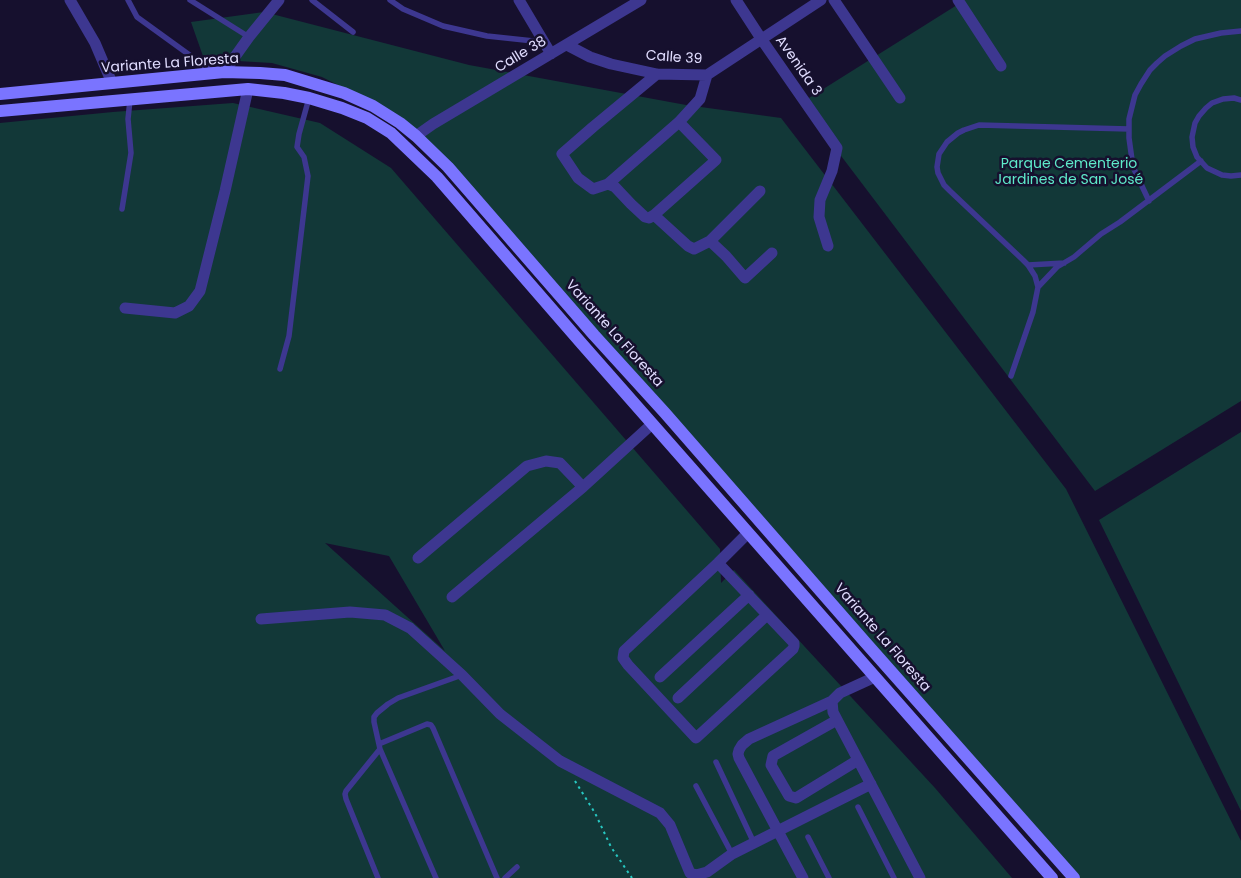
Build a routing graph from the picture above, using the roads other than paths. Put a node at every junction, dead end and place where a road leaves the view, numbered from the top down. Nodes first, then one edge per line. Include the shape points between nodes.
1 (70, 0) edge
2 (128, 0) edge
3 (190, 0) edge
4 (279, 0) edge
5 (312, 0) edge
6 (390, 0) edge
7 (519, 0) edge
8 (641, 0) edge
9 (736, 0) edge
10 (821, 0) edge
11 (834, 0) edge
12 (958, 0) edge
13 (1241, 30) edge
14 (353, 32) dead end
15 (249, 37) junction
16 (762, 40) junction
17 (544, 42) junction
18 (567, 45) junction
19 (552, 54) junction
20 (1001, 66) dead end
21 (220, 73) junction
22 (657, 74) junction
23 (707, 75) junction
24 (112, 83) junction
25 (248, 89) junction
26 (0, 94) edge
27 (309, 98) junction
28 (900, 98) dead end
29 (130, 100) junction
30 (1241, 100) edge
31 (0, 112) edge
32 (679, 122) junction
33 (1128, 129) junction
34 (416, 136) junction
35 (1201, 161) junction
36 (448, 167) junction
37 (1241, 175) edge
38 (437, 177) junction
39 (608, 184) junction
40 (760, 191) dead end
41 (1148, 201) junction
42 (122, 209) dead end
43 (654, 215) junction
44 (710, 241) junction
45 (828, 246) dead end
46 (772, 253) dead end
47 (1066, 262) junction
48 (1028, 265) junction
49 (1038, 287) junction
50 (125, 308) dead end
51 (280, 368) dead end
52 (1011, 376) dead end
53 (652, 424) junction
54 (583, 487) junction
55 (753, 514) junction
56 (744, 528) junction
57 (418, 558) dead end
58 (718, 563) junction
59 (749, 595) junction
60 (452, 597) dead end
61 (768, 615) junction
62 (262, 618) dead end
63 (462, 675) junction
64 (660, 677) dead end
65 (875, 677) junction
66 (678, 698) dead end
67 (832, 701) junction
68 (837, 720) junction
69 (379, 747) junction
70 (858, 760) junction
71 (716, 762) dead end
72 (871, 784) junction
73 (696, 786) dead end
74 (858, 807) dead end
75 (778, 830) junction
76 (808, 837) dead end
77 (754, 843) junction
78 (732, 854) junction
79 (517, 867) dead end
80 (378, 878) edge
81 (436, 878) edge
82 (497, 878) edge
83 (505, 878) edge
84 (803, 878) edge
85 (829, 878) edge
86 (894, 878) edge
87 (920, 878) edge
88 (1052, 878) edge
89 (1074, 878) edge

1 - 24 street via 95,43
2 - 21 lane via 137,17
3 - 15 lane
4 - 15 street
5 - 14 lane
6 - 17 lane via 443,26 487,36
7 - 17 street
8 - 18 street, Calle 38
9 - 16 street, Avenida 3
10 - 16 street, Calle 39
11 - 28 street
12 - 20 street
13 - 33 lane via 1195,39 1165,56 1150,70 1135,95
15 - 21 street
16 - 23 street, Calle 39
16 - 45 street, Avenida 3 via 837,148 820,200 820,217
17 - 19 street
18 - 19 street, Calle 38
18 - 22 street, Calle 39 via 611,64
19 - 34 street, Calle 38
21 - 24 main road, Variante La Floresta
21 - 34 main road, Variante La Floresta via 285,76 344,93 373,106
22 - 23 street, Calle 39
22 - 39 street via 562,154 578,178 593,189
23 - 32 street via 700,100
24 - 26 main road, Variante La Floresta
25 - 27 main road
25 - 29 main road
25 - 50 street via 200,291 189,306 175,313
27 - 38 main road via 367,118 391,133
27 - 51 lane via 298,147 308,176 289,336
29 - 31 main road
29 - 42 lane via 131,153
30 - 35 lane via 1217,101 1199,116 1192,141
32 - 39 street
32 - 43 street via 716,160
33 - 41 lane via 1132,167
33 - 48 lane via 979,126 958,133 943,148 937,166 944,185
34 - 36 main road, Variante La Floresta
35 - 37 lane via 1220,175
35 - 41 lane
36 - 38 main road
36 - 55 main road, Variante La Floresta
38 - 53 main road
39 - 43 street via 645,217
40 - 44 street
41 - 47 lane
43 - 44 street via 694,249
44 - 46 street via 745,278
47 - 48 lane
47 - 49 lane via 1051,272
48 - 49 lane
49 - 52 lane
53 - 54 street
53 - 56 main road
54 - 57 street via 560,463 546,461 527,466
54 - 60 street
55 - 56 main road
55 - 89 main road, Variante La Floresta
56 - 58 street
56 - 65 main road
58 - 59 street
58 - 61 street via 624,651 623,658 696,738 793,649 794,643
59 - 61 street
59 - 64 street
61 - 66 street
62 - 63 street via 350,612 385,615 410,628
63 - 69 lane via 398,698 377,713 374,722
63 - 78 street via 500,714 560,761 660,813 670,825 690,872 696,875 707,872
65 - 67 street
65 - 88 main road
67 - 68 street
67 - 75 street via 750,739 739,750 739,758
68 - 70 street
68 - 70 street via 773,756 771,764 789,796 796,798
69 - 80 lane via 345,794
69 - 81 lane
69 - 82 lane via 431,725
70 - 72 street
71 - 77 lane
72 - 75 street
72 - 87 street
73 - 78 lane
74 - 86 lane
75 - 77 street
75 - 84 street
76 - 85 lane
77 - 78 street
79 - 83 lane

